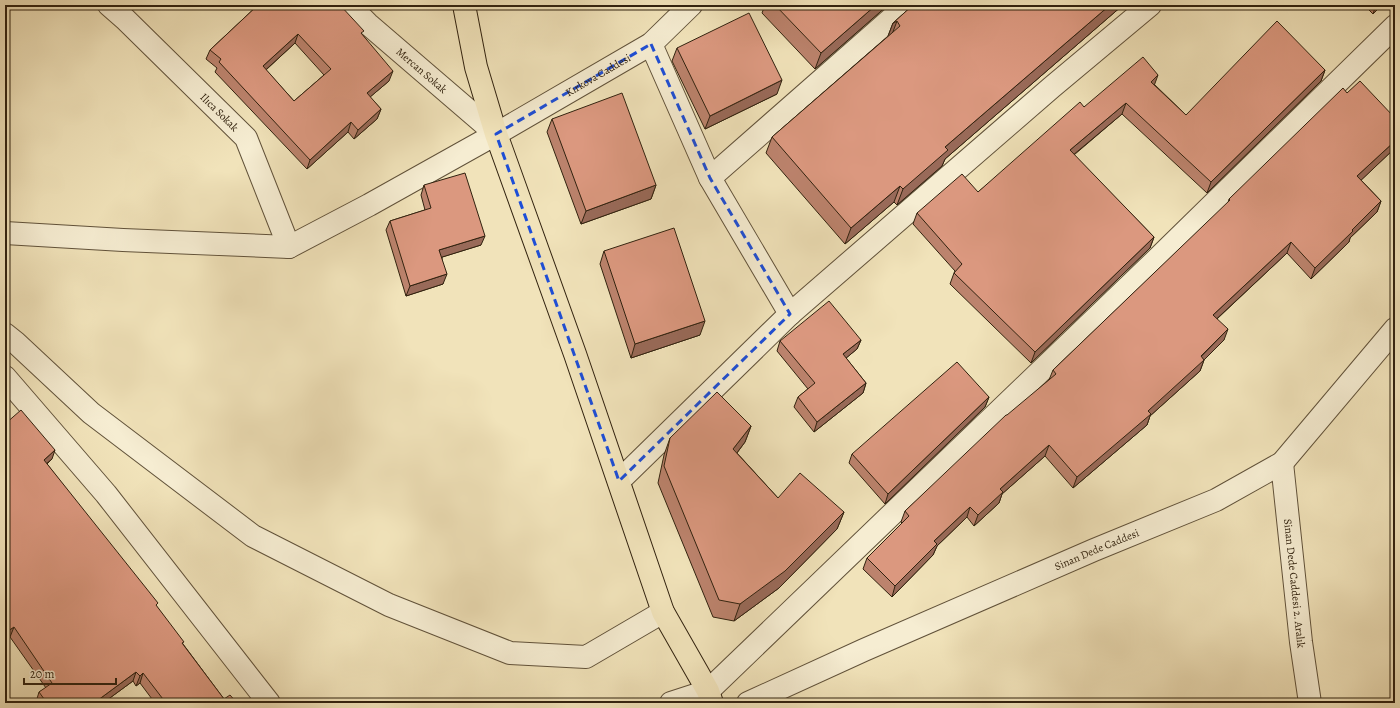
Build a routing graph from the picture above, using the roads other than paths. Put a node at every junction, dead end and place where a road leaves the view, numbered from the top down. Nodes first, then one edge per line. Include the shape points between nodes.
1 (109, 5) edge
2 (349, 5) edge
3 (464, 5) edge
4 (691, 5) edge
5 (907, 5) edge
6 (1150, 5) edge
7 (1395, 26) edge
8 (650, 44) junction
9 (496, 134) junction
10 (710, 178) junction
11 (5, 233) edge
12 (289, 246) junction
13 (790, 314) junction
14 (1395, 329) edge
15 (5, 334) edge
16 (5, 377) edge
17 (1282, 463) junction
18 (619, 481) junction
19 (663, 612) junction
20 (710, 697) edge
21 (269, 703) edge
22 (671, 703) edge
23 (748, 703) edge
24 (1310, 703) edge

1 - 12 street, Ilıca Sokak via 246,138
2 - 9 street, Mercan Sokak
3 - 9 main road via 476,67
4 - 8 street, Kırkova Caddesi
5 - 10 street
6 - 13 street
7 - 20 street
8 - 9 street, Kırkova Caddesi
8 - 10 street
9 - 12 street, Kırkova Caddesi via 369,205
9 - 18 main road
10 - 13 street
11 - 12 street
13 - 18 street
14 - 17 street, Sinan Dede Caddesi
15 - 19 street via 91,413 253,536 389,605 510,653 586,657
16 - 21 street via 106,494
17 - 23 street, Sinan Dede Caddesi via 1216,500 1079,556
17 - 24 street, Sinan Dede Caddesi 2. Aralık
18 - 19 main road
19 - 20 main road
20 - 22 street

